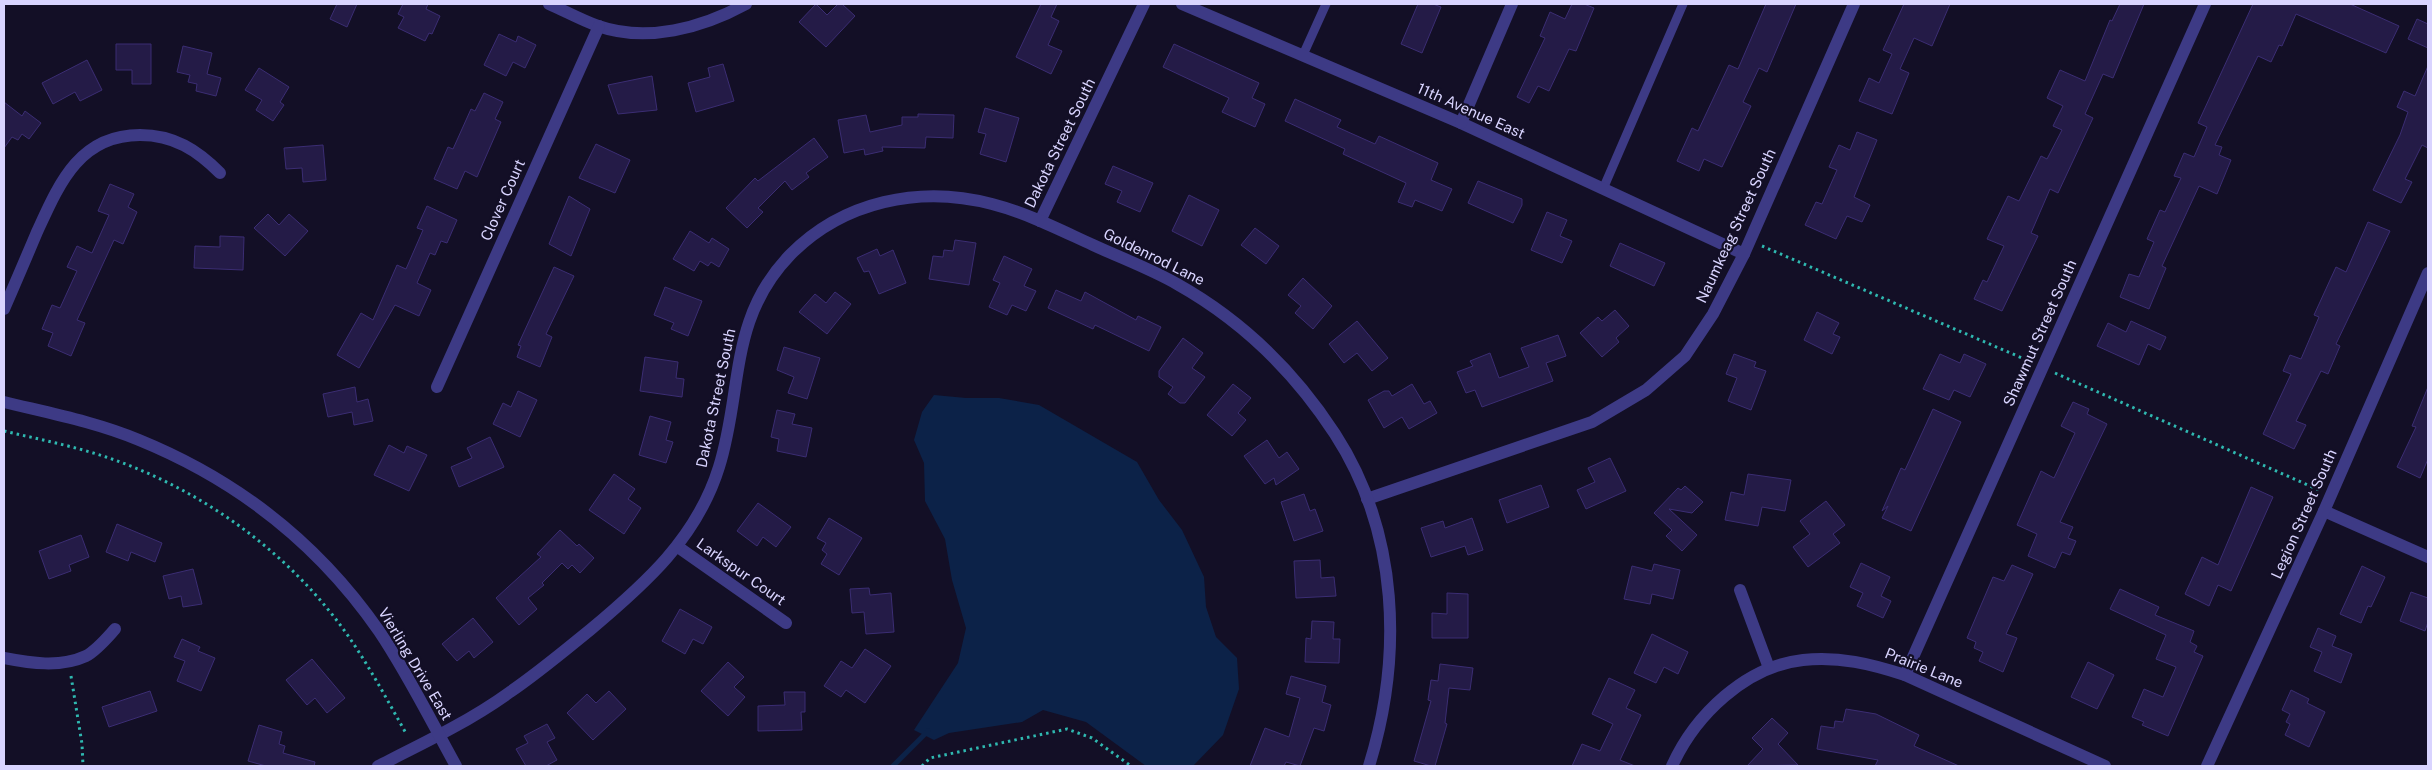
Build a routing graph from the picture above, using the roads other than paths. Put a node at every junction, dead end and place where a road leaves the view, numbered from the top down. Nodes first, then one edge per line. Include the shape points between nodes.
1 (549, 4) edge
2 (746, 4) edge
3 (1144, 4) edge
4 (1182, 4) edge
5 (1326, 4) edge
6 (1512, 4) edge
7 (1683, 4) edge
8 (1854, 4) edge
9 (2205, 4) edge
10 (599, 26) junction
11 (1303, 56) junction
12 (1462, 123) junction
13 (220, 173) dead end
14 (1603, 189) junction
15 (1040, 221) junction
16 (1744, 254) junction
17 (2428, 273) edge
18 (4, 309) edge
19 (437, 387) dead end
20 (4, 402) edge
21 (1367, 498) junction
22 (2324, 511) junction
23 (678, 547) junction
24 (2428, 557) edge
25 (1740, 590) dead end
26 (786, 623) dead end
27 (115, 629) dead end
28 (4, 658) edge
29 (1769, 668) junction
30 (1905, 675) junction
31 (438, 734) junction
32 (378, 766) edge
33 (456, 766) edge
34 (1369, 766) edge
35 (1672, 766) edge
36 (2105, 766) edge
37 (2207, 766) edge

1 - 10 street
2 - 10 street via 702,24 676,30 627,32
3 - 15 street, Dakota Street South
4 - 11 street, 11th Avenue East
5 - 11 lane
6 - 12 street
7 - 14 lane
8 - 16 street, Naumkeag Street South
9 - 30 street, Shawmut Street South
10 - 19 street, Clover Court
11 - 12 street, 11th Avenue East
12 - 14 street, 11th Avenue East
13 - 18 street via 194,150 180,142 154,135 134,135 95,146 79,158 55,193
14 - 16 street, 11th Avenue East
15 - 21 street, Goldenrod Lane via 1174,282 1255,338 1313,401 1338,438
15 - 23 street, Dakota Street South via 995,204 955,196 894,198 842,217 818,231 793,252 776,270 751,314 737,367 719,469 694,524
16 - 21 street, Naumkeag Street South via 1713,314 1685,356 1646,390 1592,422
17 - 22 street, Legion Street South
20 - 31 street, Vierling Drive East via 138,439 225,482 260,506 323,562 352,595 379,631
21 - 34 street, Goldenrod Lane via 1386,570 1391,626 1388,687
22 - 24 street
22 - 37 street, Legion Street South
23 - 26 street, Larkspur Court
23 - 31 street, Dakota Street South via 634,594 550,663 506,695
25 - 29 street
27 - 28 street via 86,656 42,663
29 - 30 street, Prairie Lane via 1802,660 1837,659 1870,664
29 - 35 street, Prairie Lane via 1714,705 1686,740
30 - 36 street, Prairie Lane
31 - 32 street, Dakota Street South
31 - 33 street, Vierling Drive East

